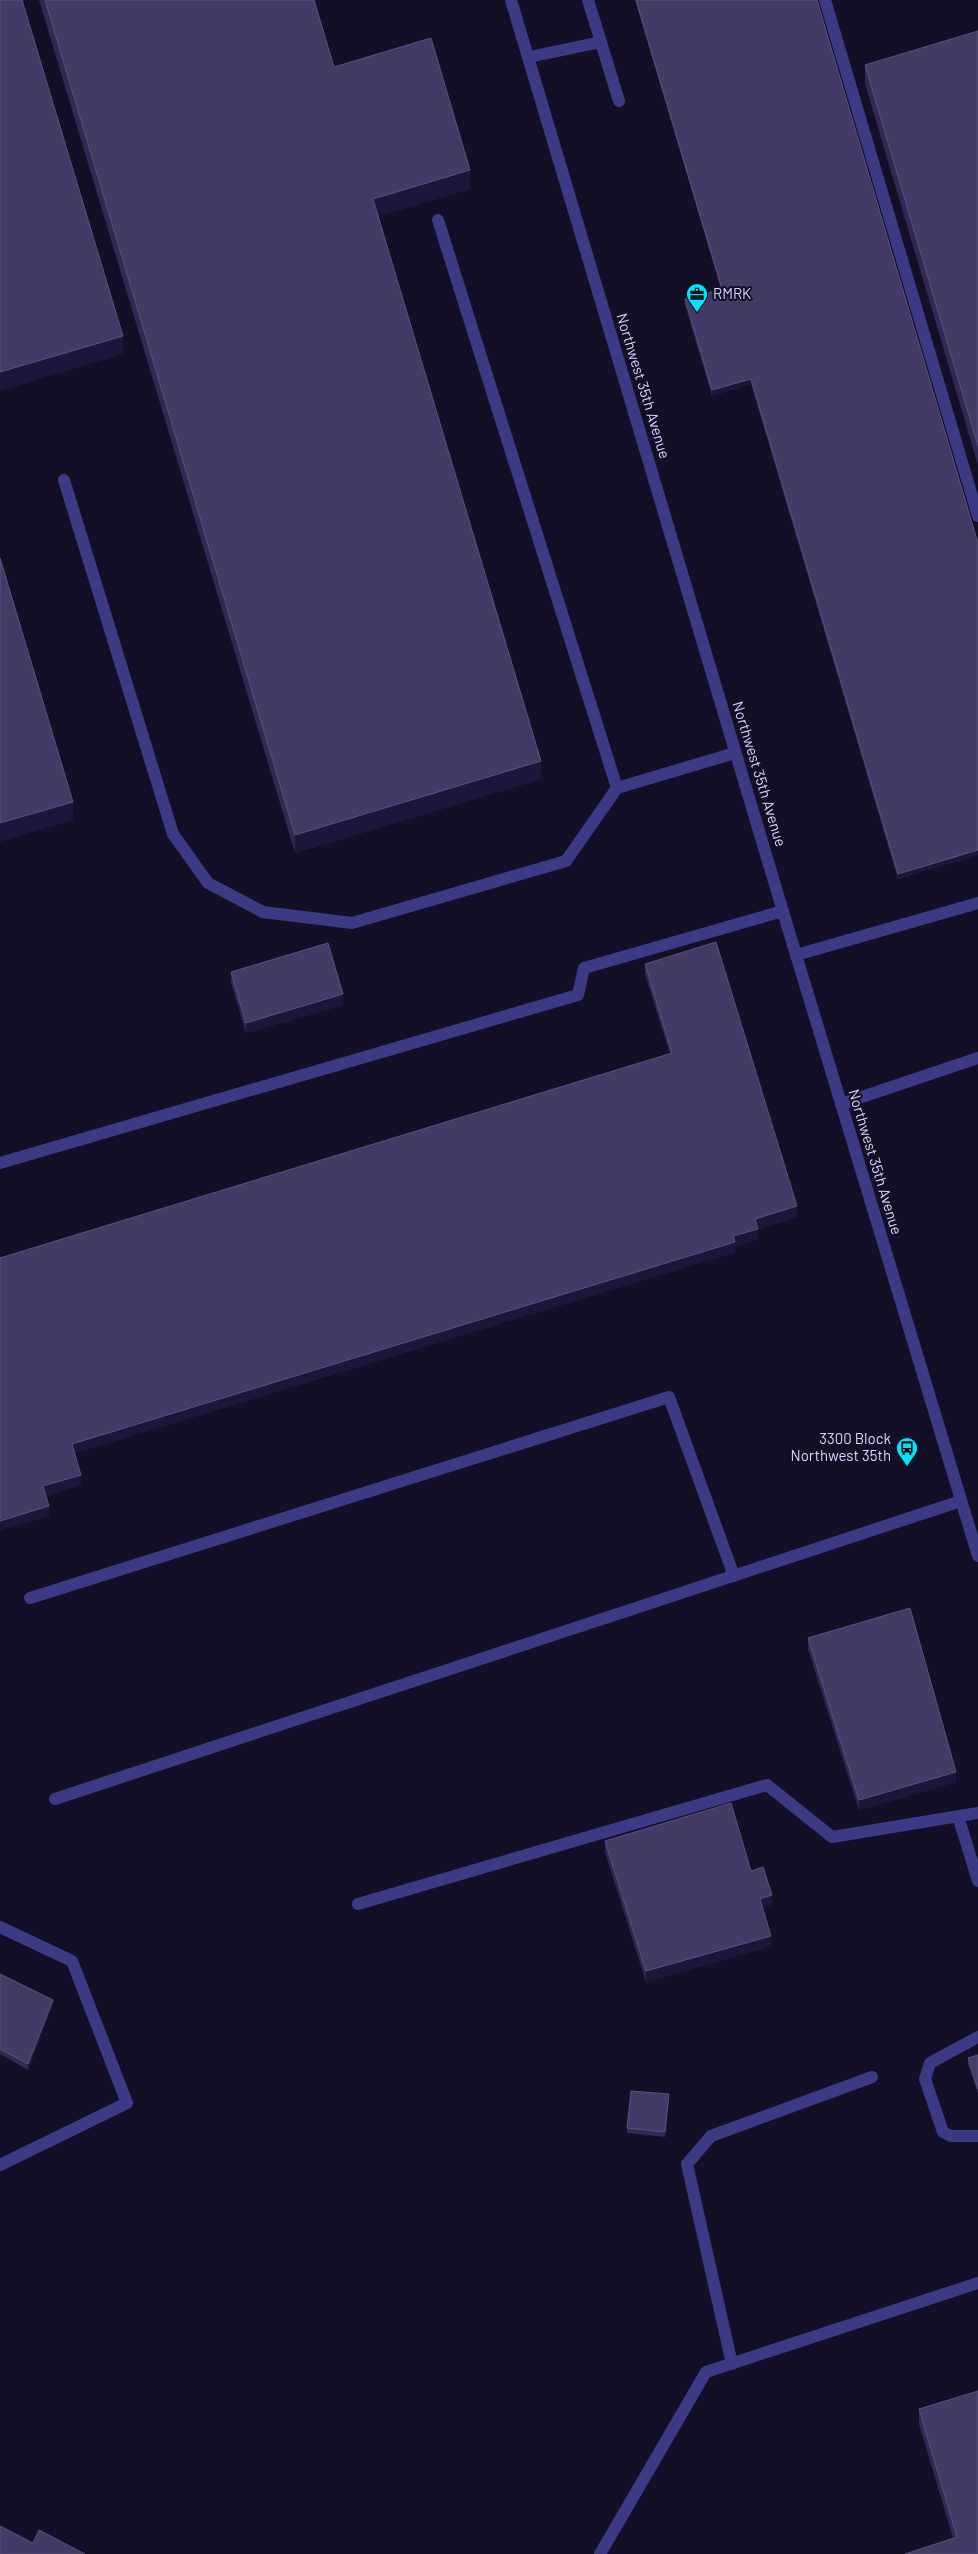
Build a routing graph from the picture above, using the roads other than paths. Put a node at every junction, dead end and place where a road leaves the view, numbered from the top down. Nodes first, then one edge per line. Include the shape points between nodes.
1 (512, 0) edge
2 (588, 0) edge
3 (825, 0) edge
4 (601, 42) junction
5 (528, 57) junction
6 (619, 101) dead end
7 (438, 220) dead end
8 (64, 480) dead end
9 (978, 516) edge
10 (735, 753) junction
11 (617, 788) junction
12 (978, 903) edge
13 (783, 911) junction
14 (796, 955) junction
15 (978, 1058) edge
16 (841, 1104) junction
17 (0, 1163) edge
18 (961, 1501) junction
19 (978, 1556) edge
20 (734, 1576) junction
21 (30, 1598) dead end
22 (55, 1799) dead end
23 (978, 1813) edge
24 (958, 1816) junction
25 (978, 1881) edge
26 (358, 1904) dead end
27 (0, 1927) edge
28 (978, 2037) edge
29 (872, 2077) dead end
30 (978, 2136) edge
31 (0, 2164) edge
32 (978, 2283) edge
33 (732, 2364) junction
34 (600, 2554) edge

1 - 5 street, Northwest 35th Avenue
2 - 4 street
3 - 9 street
4 - 5 street
4 - 6 street
5 - 10 street, Northwest 35th Avenue
7 - 11 street
8 - 11 street via 173,834 208,883 263,912 352,923 566,860
10 - 11 street
10 - 13 street, Northwest 35th Avenue
12 - 14 street
13 - 14 street, Northwest 35th Avenue
13 - 17 street via 584,968 578,995
14 - 16 street, Northwest 35th Avenue
15 - 16 street
16 - 18 street, Northwest 35th Avenue
18 - 19 street, Northwest 35th Avenue
18 - 20 street
20 - 21 street via 669,1397
20 - 22 street
23 - 24 street
24 - 25 street
24 - 26 street via 832,1837 767,1784
27 - 31 street via 72,1961 127,2103
28 - 30 street via 930,2063 925,2078 942,2132 951,2136
29 - 33 street via 712,2136 687,2164
32 - 33 street
33 - 34 street via 706,2372

